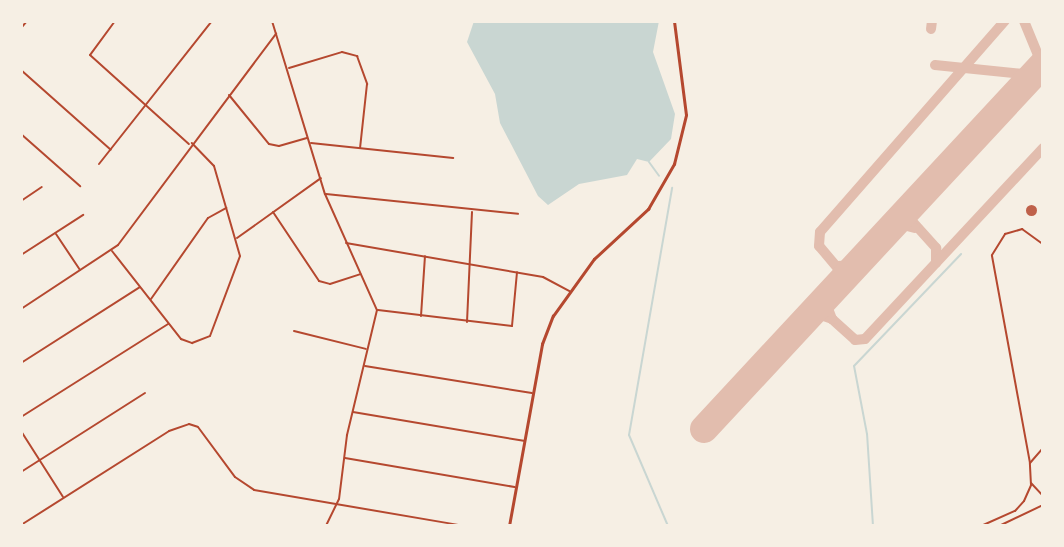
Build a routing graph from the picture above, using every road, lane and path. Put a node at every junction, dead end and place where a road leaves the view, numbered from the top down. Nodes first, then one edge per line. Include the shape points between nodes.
1 (27, 21) edge
2 (115, 21) edge
3 (212, 21) edge
4 (272, 21) edge
5 (674, 21) edge
6 (21, 28) edge
7 (276, 33) junction
8 (288, 68) junction
9 (21, 70) edge
10 (228, 94) junction
11 (147, 106) junction
12 (21, 134) edge
13 (308, 138) junction
14 (310, 143) junction
15 (191, 144) junction
16 (360, 148) junction
17 (111, 150) junction
18 (453, 158) dead end
19 (99, 164) dead end
20 (320, 178) junction
21 (80, 186) dead end
22 (42, 187) dead end
23 (325, 194) junction
24 (21, 201) edge
25 (226, 208) junction
26 (472, 210) junction
27 (272, 212) junction
28 (518, 214) dead end
29 (83, 215) dead end
30 (56, 233) junction
31 (236, 239) junction
32 (345, 243) junction
33 (1043, 244) edge
34 (112, 251) junction
35 (21, 255) edge
36 (425, 256) junction
37 (470, 264) junction
38 (80, 271) junction
39 (517, 272) junction
40 (361, 274) junction
41 (140, 287) junction
42 (569, 291) junction
43 (150, 300) junction
44 (21, 309) edge
45 (377, 310) junction
46 (421, 317) junction
47 (169, 323) junction
48 (467, 323) junction
49 (294, 331) dead end
50 (368, 349) junction
51 (21, 363) edge
52 (363, 366) junction
53 (145, 393) dead end
54 (532, 393) junction
55 (352, 412) junction
56 (21, 417) edge
57 (21, 431) edge
58 (524, 441) junction
59 (1043, 448) edge
60 (344, 458) junction
61 (40, 460) junction
62 (1030, 463) junction
63 (21, 472) edge
64 (1029, 475) junction
65 (516, 487) junction
66 (1043, 496) edge
67 (64, 498) junction
68 (337, 504) junction
69 (1043, 505) edge
70 (21, 525) edge
71 (326, 526) edge
72 (464, 526) edge
73 (509, 526) edge
74 (981, 526) edge
75 (999, 526) edge

1 - 6 street
2 - 11 street via 90,55
3 - 11 street
4 - 7 street
5 - 42 main road via 686,103 674,164 648,209 594,259
7 - 8 street
7 - 10 street
8 - 13 street
8 - 16 street via 342,52 357,57 367,84
9 - 17 street
10 - 13 street via 269,144
10 - 15 street
11 - 15 street
11 - 17 street
12 - 21 street
13 - 14 street
14 - 16 street
14 - 20 street
15 - 25 street via 214,166
15 - 34 street
16 - 18 street
17 - 19 street
20 - 23 street
20 - 27 street
22 - 24 street
23 - 26 street
23 - 32 street
25 - 31 street
25 - 43 street via 208,218
26 - 28 street
26 - 37 street
27 - 31 street
27 - 40 street via 319,282 330,284
29 - 30 street
30 - 35 street
30 - 38 street
31 - 47 street via 239,265 210,336 190,343
32 - 36 street
32 - 40 street
33 - 62 street via 1022,229 1005,234 992,255
34 - 38 street
34 - 41 street
36 - 37 street
36 - 46 street
37 - 39 street
37 - 48 street
38 - 44 street
39 - 42 street via 543,277
39 - 48 street via 515,323 510,327
40 - 45 street
41 - 43 street
41 - 51 street
42 - 54 main road via 542,344
43 - 47 street
45 - 46 street
45 - 50 street
46 - 48 street
47 - 56 street
49 - 50 street
50 - 52 street
52 - 54 street
52 - 55 street
53 - 61 street
54 - 58 main road
55 - 58 street
55 - 60 street
57 - 61 street
58 - 65 main road
59 - 62 street
60 - 65 street
60 - 68 street
61 - 63 street
61 - 67 street
62 - 64 street
64 - 66 street
64 - 74 street via 1030,492 1015,511
65 - 73 main road
67 - 68 street via 169,431 189,424 201,430 247,487
67 - 70 street
68 - 71 street
68 - 72 street
69 - 75 street

